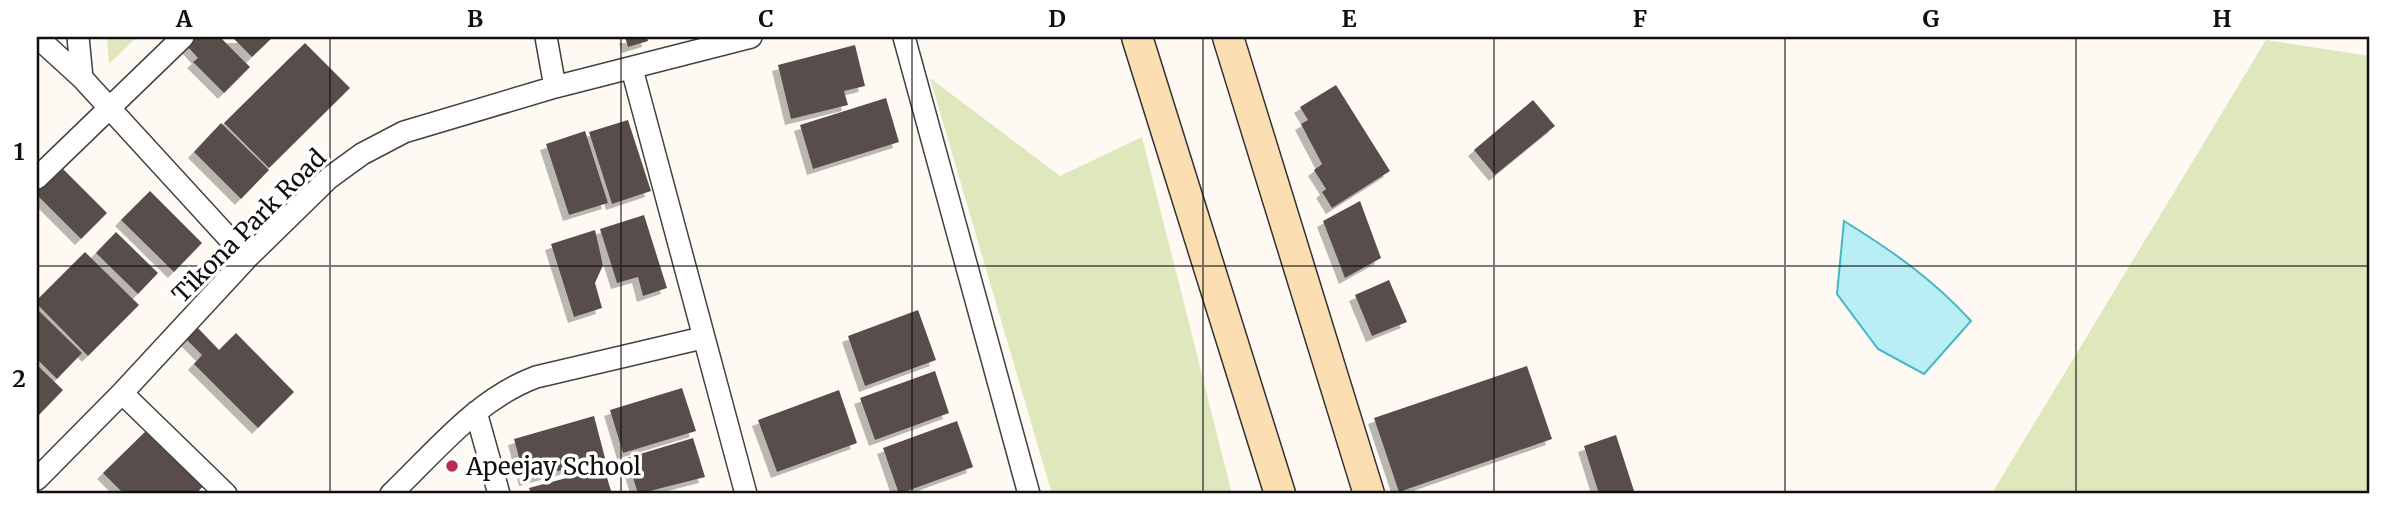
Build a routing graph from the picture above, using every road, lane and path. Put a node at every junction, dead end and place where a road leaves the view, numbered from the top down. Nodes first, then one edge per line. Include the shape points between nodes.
1 (37, 37) edge
2 (78, 37) edge
3 (183, 37) edge
4 (546, 37) edge
5 (751, 37) edge
6 (904, 37) edge
7 (1228, 37) edge
8 (1136, 39) edge
9 (632, 69) junction
10 (82, 78) junction
11 (555, 87) junction
12 (110, 109) junction
13 (37, 178) edge
14 (247, 258) junction
15 (702, 338) junction
16 (122, 393) junction
17 (476, 412) junction
18 (37, 479) edge
19 (226, 494) edge
20 (391, 494) edge
21 (499, 494) edge
22 (746, 494) edge
23 (1029, 494) edge
24 (1280, 494) edge
25 (1369, 494) edge

1 - 10 street
2 - 10 street
3 - 12 street
4 - 11 street
5 - 9 street, Tikona Park Road
6 - 23 street
7 - 25 street
8 - 24 street
9 - 11 street, Tikona Park Road
9 - 15 street
10 - 12 street
11 - 14 street, Tikona Park Road via 384,140 328,178
12 - 13 street
12 - 14 street
14 - 16 street, Tikona Park Road
15 - 17 street via 536,377 497,395
15 - 22 street
16 - 18 street, Tikona Park Road
16 - 19 street
17 - 20 street
17 - 21 street

